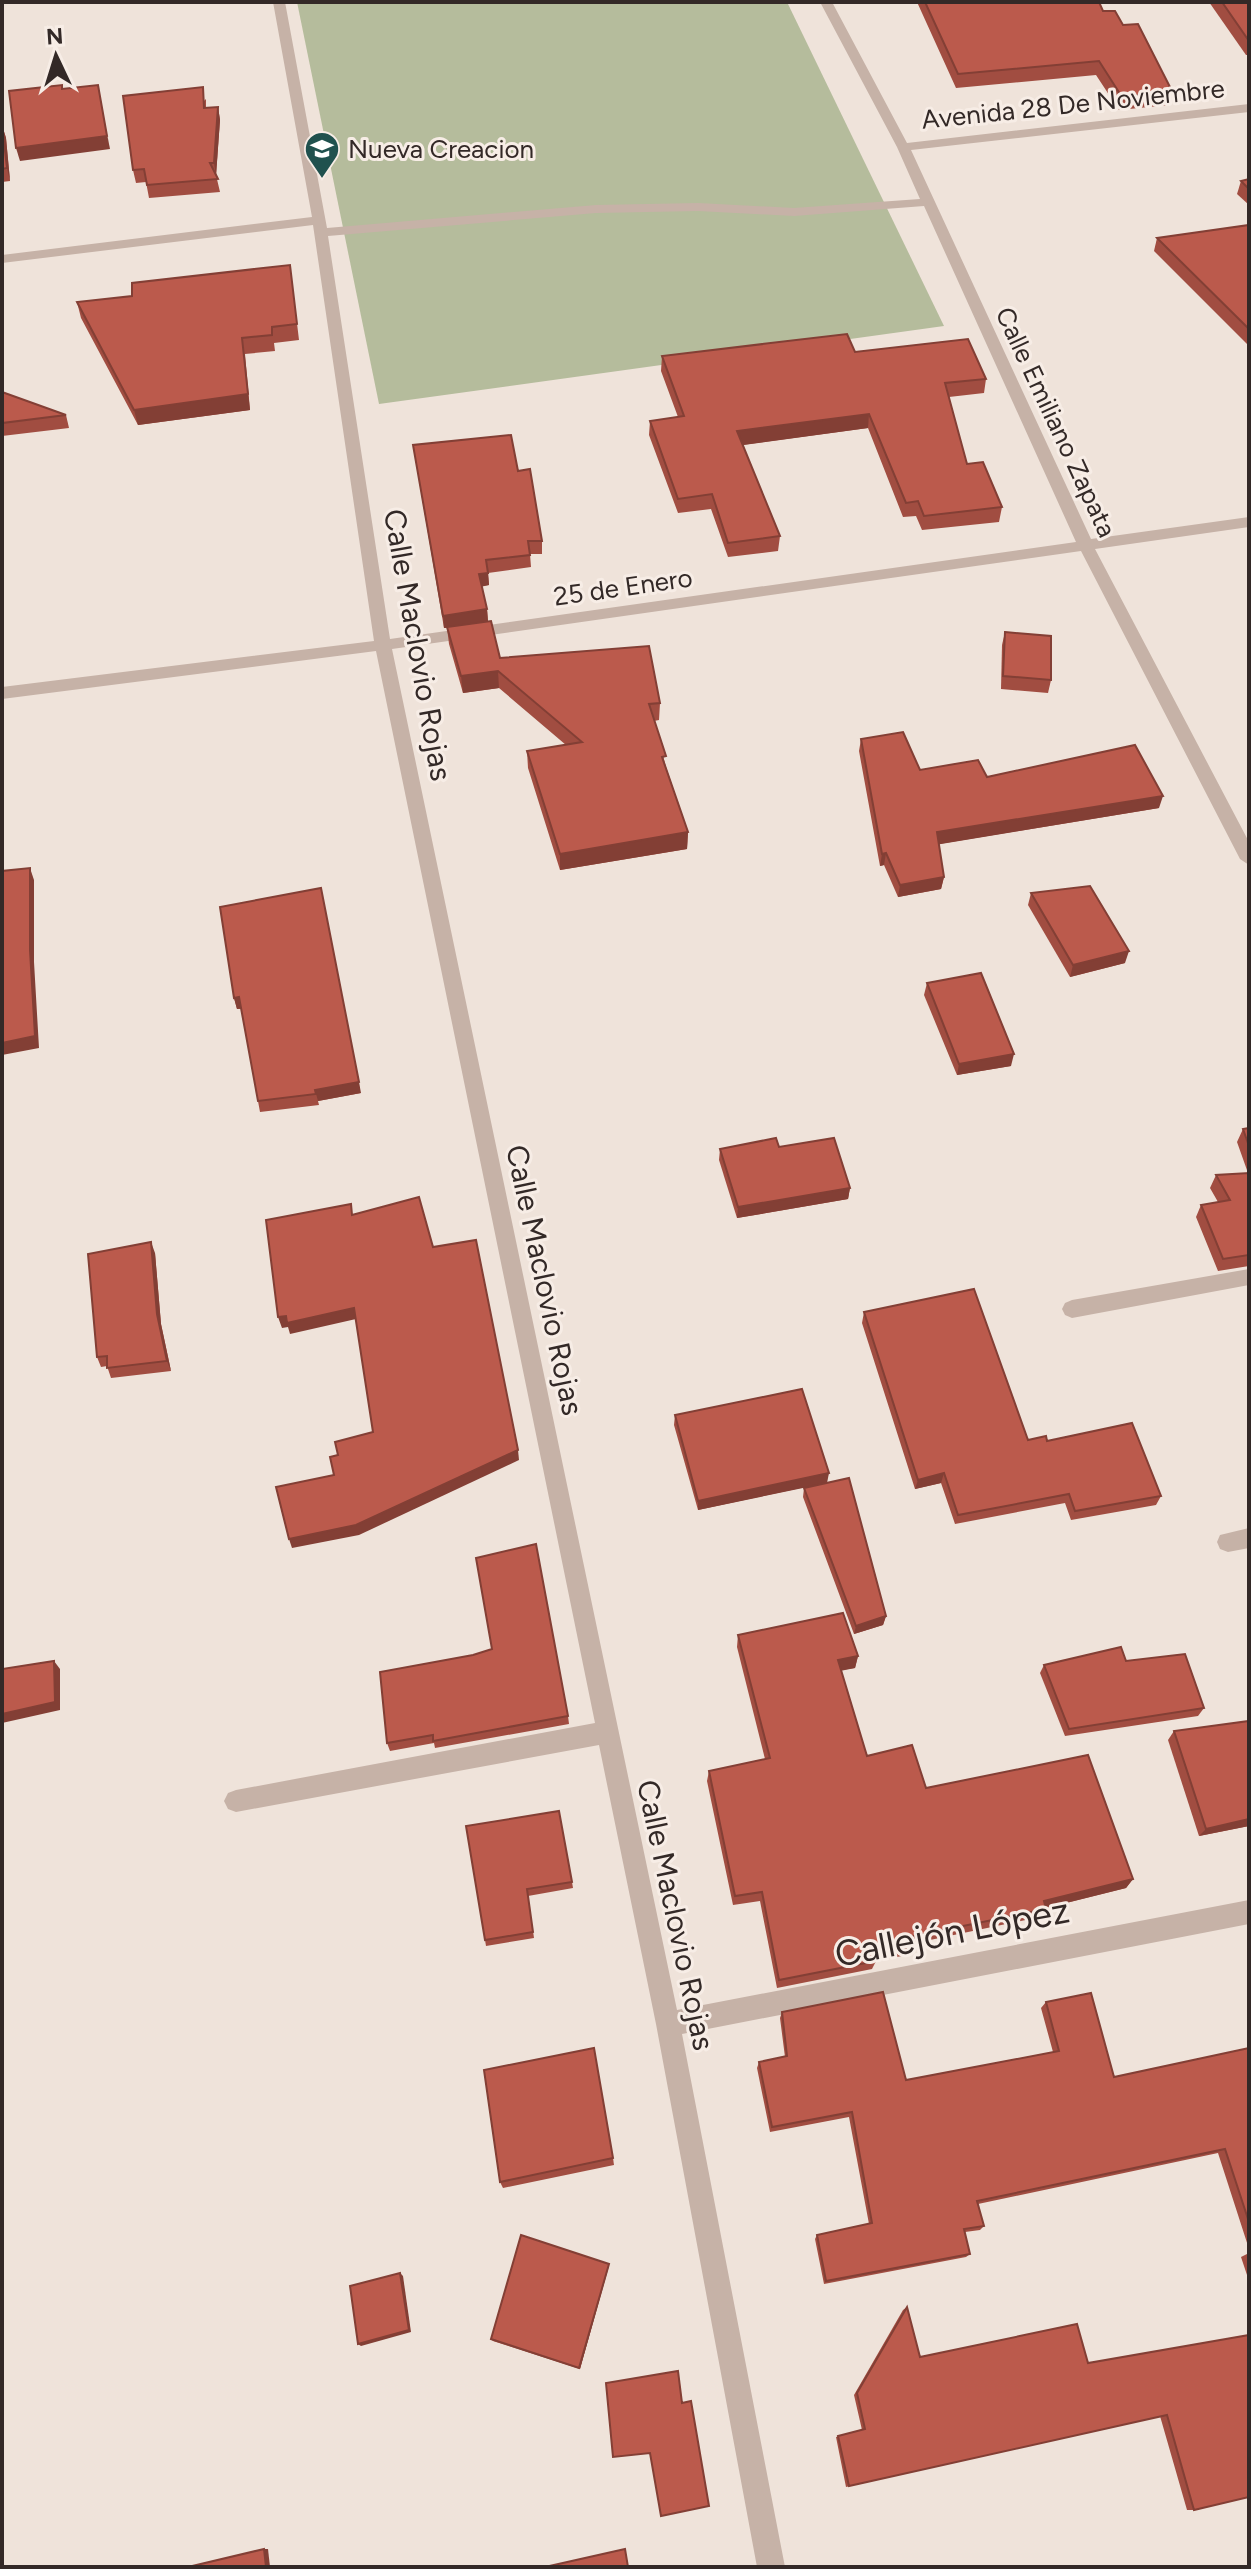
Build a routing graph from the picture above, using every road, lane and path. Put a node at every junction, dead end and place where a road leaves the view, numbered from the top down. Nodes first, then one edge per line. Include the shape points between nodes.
1 (279, 2) edge
2 (826, 2) edge
3 (1249, 108) edge
4 (903, 147) junction
5 (928, 202) junction
6 (320, 226) junction
7 (2, 259) edge
8 (1249, 522) edge
9 (1086, 546) junction
10 (383, 645) junction
11 (2, 693) edge
12 (1249, 859) edge
13 (1249, 1277) edge
14 (1072, 1309) dead end
15 (608, 1732) junction
16 (236, 1801) dead end
17 (1249, 1912) edge
18 (668, 2024) junction
19 (771, 2567) edge

1 - 6 street, Calle Maclovio Rojas
2 - 4 street, Calle Emiliano Zapata
3 - 4 street, Avenida 28 De Noviembre
4 - 5 street, Calle Emiliano Zapata
5 - 6 street via 794,212 596,209
5 - 9 street, Calle Emiliano Zapata
6 - 7 street
6 - 10 street, Calle Maclovio Rojas
8 - 9 street, 25 de Enero
9 - 10 street, 25 de Enero
9 - 12 street, Calle Emiliano Zapata
10 - 11 street, 25 de Enero
10 - 15 street, Calle Maclovio Rojas
13 - 14 street
15 - 16 street
15 - 18 street, Calle Maclovio Rojas
17 - 18 street, Callejón López
18 - 19 street, Calle Maclovio Rojas

